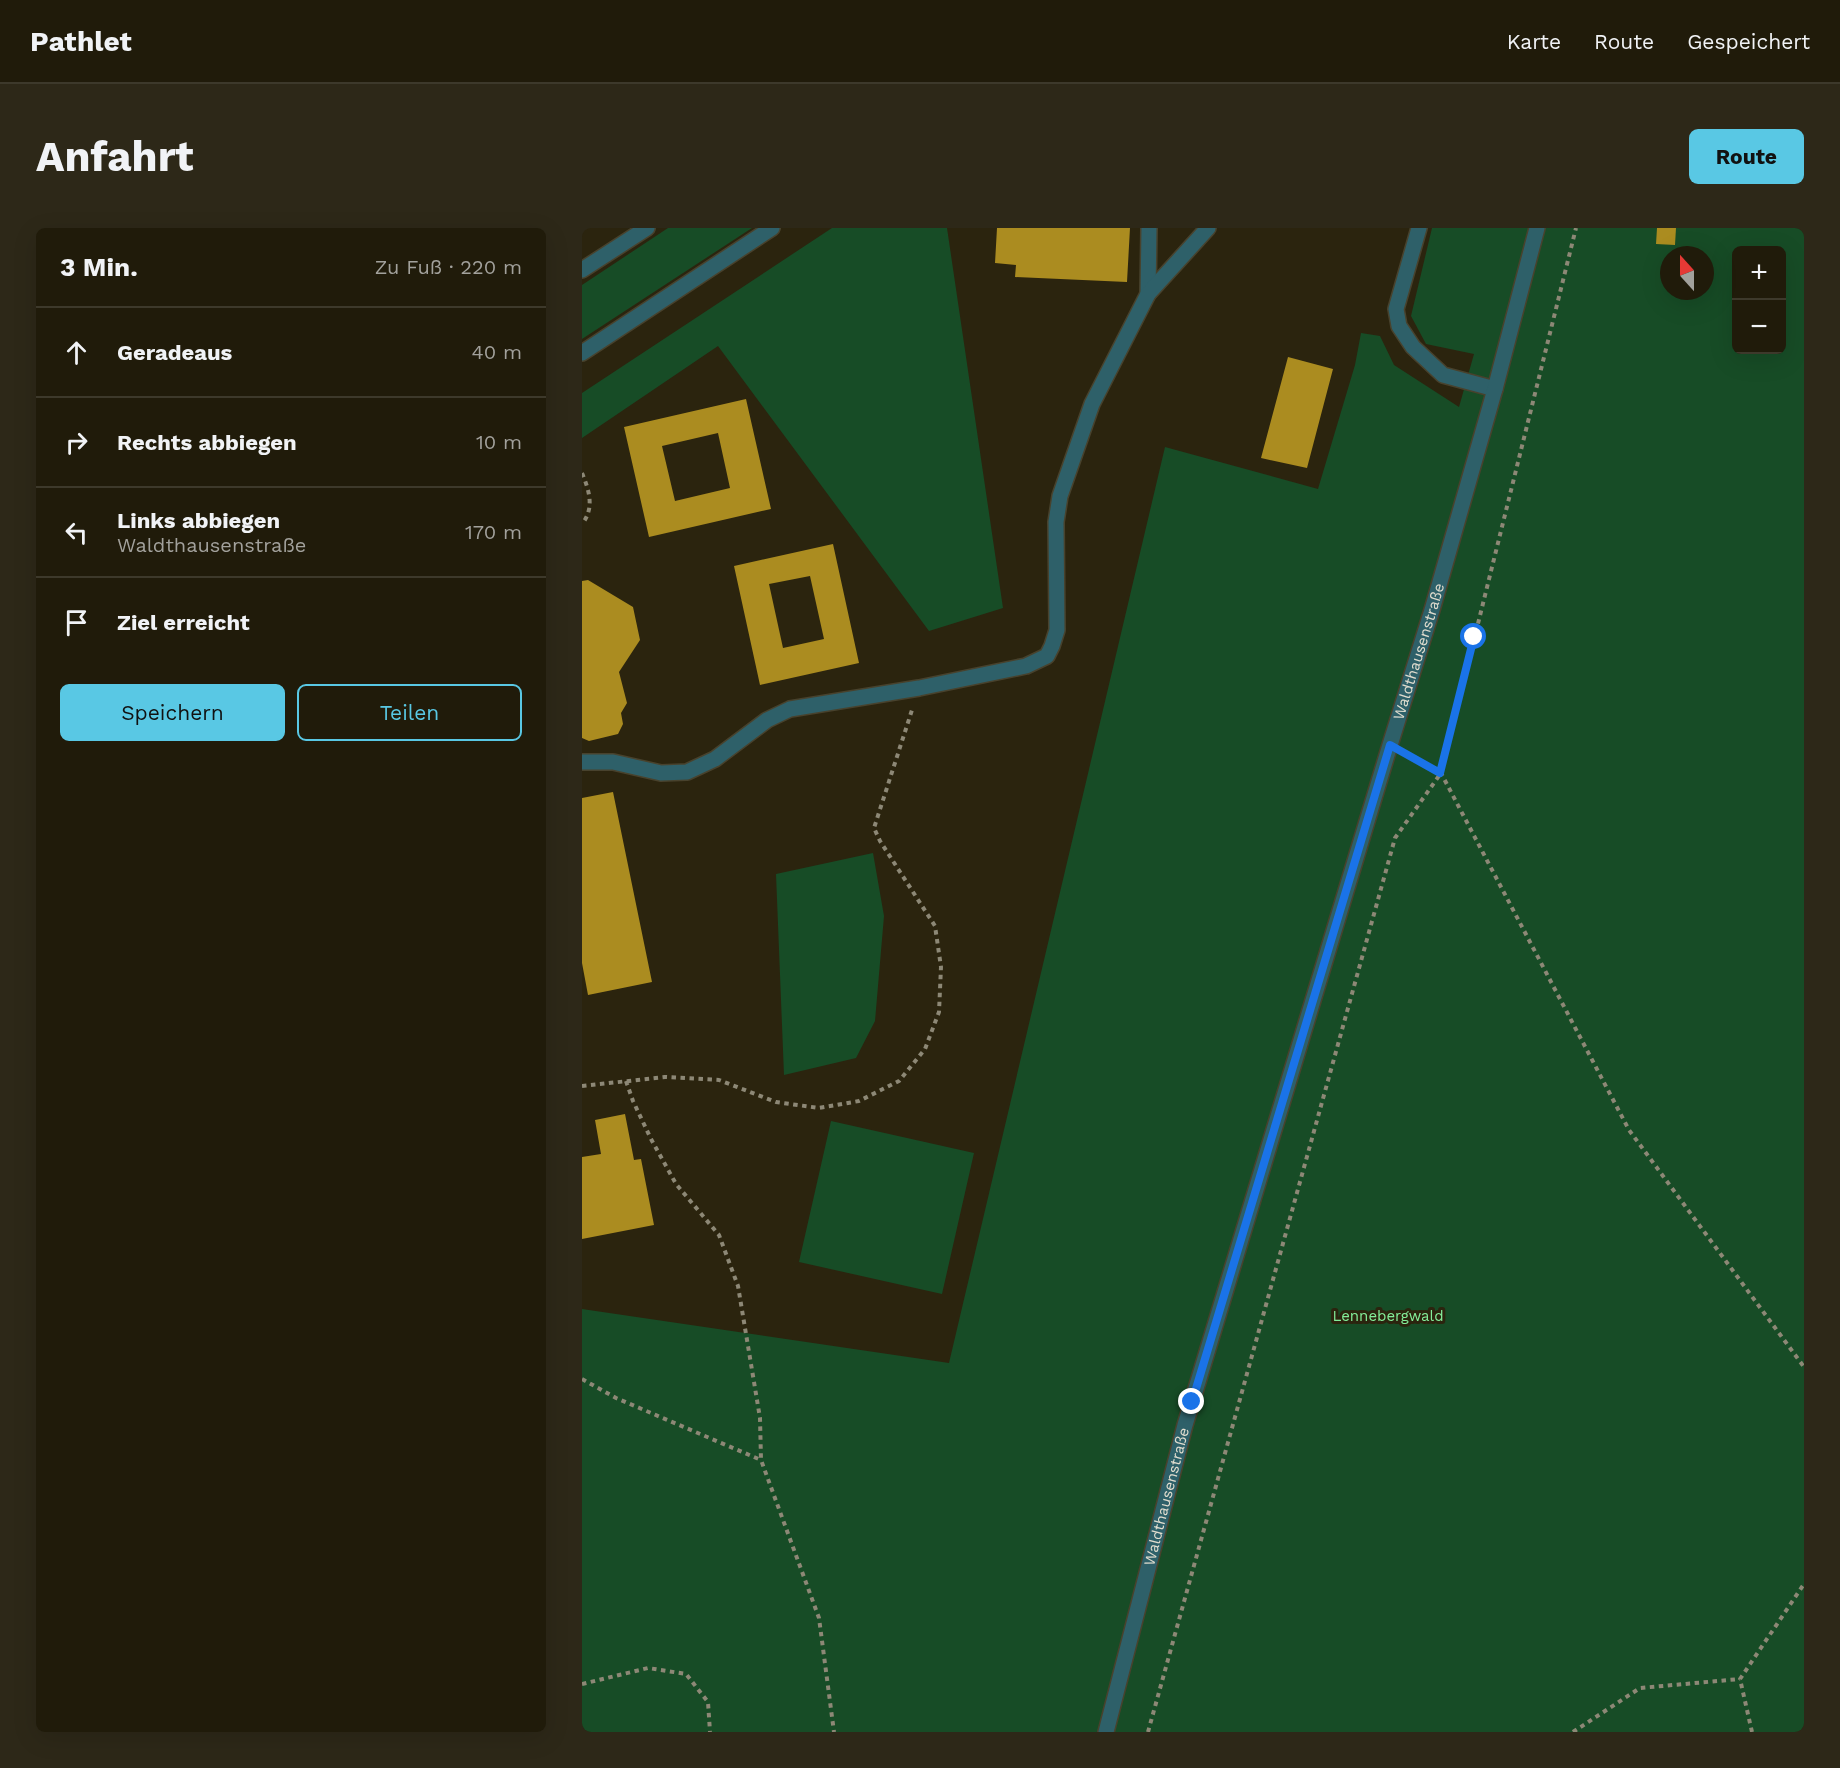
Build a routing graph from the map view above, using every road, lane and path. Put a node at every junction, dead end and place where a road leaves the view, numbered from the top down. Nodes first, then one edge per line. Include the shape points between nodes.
1 (647, 228) edge
2 (772, 228) edge
3 (1149, 228) edge
4 (1208, 228) edge
5 (1419, 228) edge
6 (1537, 228) edge
7 (1576, 228) edge
8 (582, 270) edge
9 (1148, 294) junction
10 (582, 352) edge
11 (1495, 389) junction
12 (582, 473) edge
13 (582, 524) edge
14 (919, 688) junction
15 (1390, 745) junction
16 (582, 762) edge
17 (1440, 773) junction
18 (626, 1081) junction
19 (582, 1086) edge
20 (1804, 1367) edge
21 (582, 1379) edge
22 (761, 1460) junction
23 (1804, 1584) edge
24 (1740, 1678) junction
25 (582, 1684) edge
26 (710, 1732) edge
27 (834, 1732) edge
28 (1106, 1732) edge
29 (1148, 1732) edge
30 (1573, 1732) edge
31 (1752, 1732) edge

1 - 8 street
2 - 10 street
3 - 9 street
4 - 9 street
5 - 11 street via 1396,309 1400,326 1413,347 1443,375
6 - 11 street, Waldthausenstraße
7 - 17 path
9 - 14 street via 1092,404 1060,495 1056,522 1057,630 1047,656 1026,666
11 - 15 street, Waldthausenstraße
12 - 13 path via 590,503
14 - 16 street via 790,709 767,720 715,759 687,772 661,773 613,762
14 - 18 path via 874,828 935,926 941,967 939,1012 925,1049 899,1081 859,1101 819,1108 776,1102 719,1080 665,1077
15 - 17 path
15 - 28 street, Waldthausenstraße via 1185,1425
17 - 20 path via 1629,1130
17 - 29 path via 1395,838
18 - 19 path
18 - 22 path via 676,1184 719,1235 738,1286 760,1418
21 - 22 path via 616,1398
22 - 27 path via 819,1618
23 - 24 path
24 - 30 path via 1640,1688
24 - 31 path
25 - 26 path via 648,1668 686,1674 708,1702

